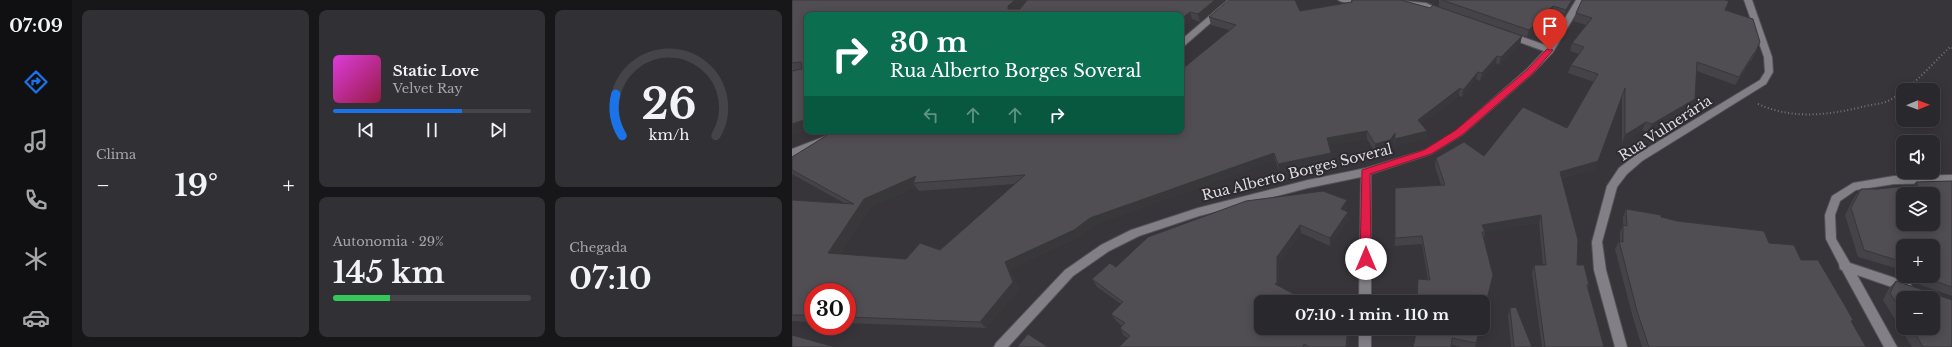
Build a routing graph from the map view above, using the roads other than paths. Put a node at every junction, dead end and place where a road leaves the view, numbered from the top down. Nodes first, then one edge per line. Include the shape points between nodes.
1 (1233, 0) edge
2 (1342, 0) edge
3 (1580, 0) edge
4 (1748, 0) edge
5 (1371, 1) edge
6 (1401, 2) edge
7 (1452, 16) edge
8 (1497, 32) edge
9 (1184, 41) edge
10 (1550, 50) junction
11 (840, 134) edge
12 (792, 153) edge
13 (1366, 172) junction
14 (1952, 179) edge
15 (1844, 266) junction
16 (1916, 290) edge
17 (1366, 295) edge
18 (1366, 335) edge
19 (1000, 347) edge
20 (1365, 347) edge
21 (1621, 347) edge
22 (1891, 347) edge

1 - 9 street
2 - 5 street
3 - 10 street, Rua Alberto Borges Soveral
4 - 21 street, Rua Vulnerária via 1767,51 1769,72 1763,82 1640,158 1623,171 1612,186 1597,242 1597,255
6 - 7 street via 1423,5
8 - 10 street
10 - 13 street, Rua Alberto Borges Soveral via 1530,71 1459,133 1428,152
11 - 12 street
13 - 17 street
13 - 19 street, Rua Alberto Borges Soveral via 1198,212 1134,233 1105,248 1069,273
14 - 15 street via 1894,180 1853,187 1836,199 1830,215 1831,239
15 - 16 street
15 - 22 street
18 - 20 street

